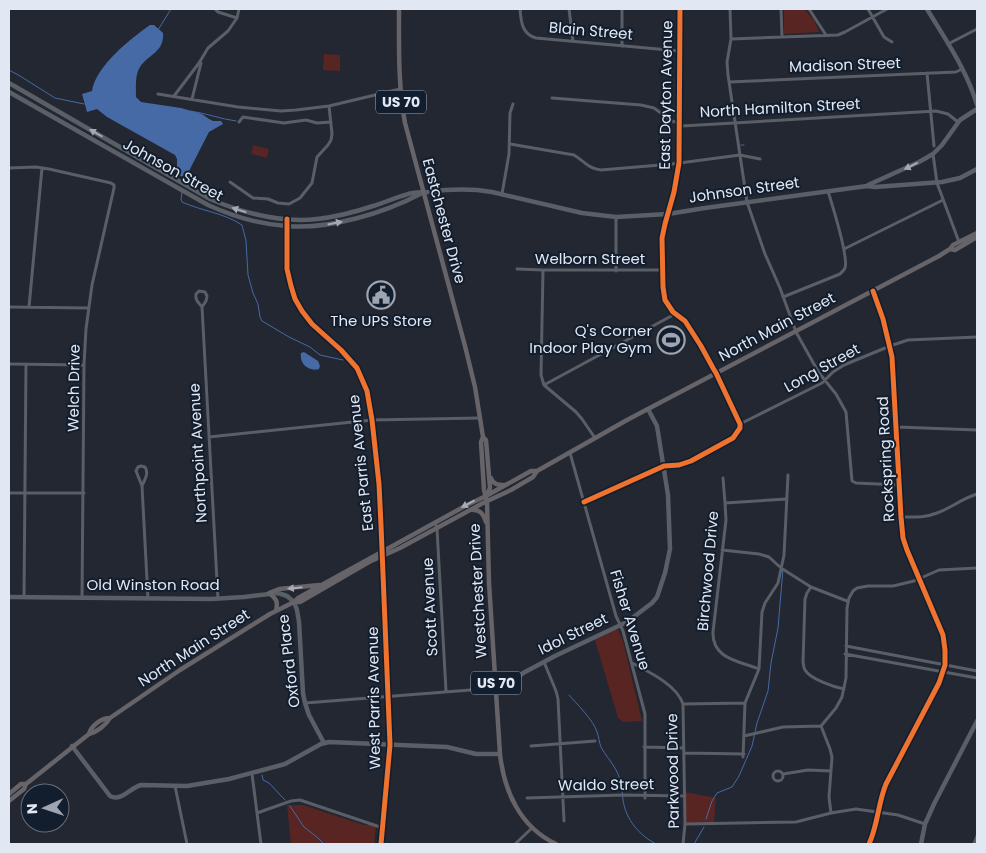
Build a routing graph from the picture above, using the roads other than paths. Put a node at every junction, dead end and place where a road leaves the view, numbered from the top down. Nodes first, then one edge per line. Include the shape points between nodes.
1 (215, 9) edge
2 (239, 9) edge
3 (399, 9) edge
4 (520, 9) edge
5 (569, 9) edge
6 (622, 9) edge
7 (680, 9) edge
8 (730, 9) edge
9 (781, 9) edge
10 (809, 9) edge
11 (868, 9) edge
12 (887, 9) edge
13 (927, 9) edge
14 (873, 17) junction
15 (236, 18) junction
16 (977, 30) edge
17 (826, 35) junction
18 (782, 37) junction
19 (731, 39) junction
20 (573, 41) junction
21 (892, 42) dead end
22 (948, 44) junction
23 (622, 46) junction
24 (680, 51) junction
25 (202, 59) junction
26 (962, 69) junction
27 (927, 73) junction
28 (729, 82) junction
29 (9, 83) edge
30 (400, 89) junction
31 (9, 92) edge
32 (158, 94) dead end
33 (174, 96) junction
34 (552, 98) dead end
35 (192, 99) junction
36 (513, 104) dead end
37 (977, 105) edge
38 (329, 106) junction
39 (977, 108) edge
40 (931, 112) junction
41 (239, 122) dead end
42 (331, 122) junction
43 (958, 122) junction
44 (679, 123) junction
45 (735, 123) junction
46 (510, 144) junction
47 (934, 146) dead end
48 (933, 154) junction
49 (740, 155) junction
50 (760, 159) dead end
51 (678, 163) junction
52 (9, 168) edge
53 (42, 168) junction
54 (977, 169) edge
55 (970, 173) junction
56 (977, 174) edge
57 (894, 175) junction
58 (230, 182) dead end
59 (937, 183) junction
60 (888, 185) junction
61 (867, 186) junction
62 (828, 191) junction
63 (423, 192) junction
64 (502, 194) junction
65 (943, 200) junction
66 (747, 202) junction
67 (668, 214) junction
68 (616, 217) junction
69 (287, 219) junction
70 (286, 226) junction
71 (977, 232) edge
72 (976, 239) edge
73 (959, 242) junction
74 (844, 249) junction
75 (950, 250) junction
76 (517, 269) dead end
77 (543, 270) junction
78 (616, 270) junction
79 (662, 270) junction
80 (873, 291) junction
81 (784, 297) junction
82 (202, 306) junction
83 (9, 307) edge
84 (30, 307) junction
85 (88, 308) junction
86 (676, 314) junction
87 (796, 332) junction
88 (977, 336) edge
89 (890, 346) junction
90 (9, 364) edge
91 (26, 364) junction
92 (84, 364) junction
93 (716, 374) junction
94 (824, 380) junction
95 (544, 385) junction
96 (648, 409) junction
97 (481, 418) junction
98 (372, 420) junction
99 (740, 424) junction
100 (896, 428) junction
101 (977, 430) edge
102 (209, 437) junction
103 (483, 437) junction
104 (595, 438) junction
105 (570, 452) junction
106 (664, 466) junction
107 (489, 468) junction
108 (537, 471) junction
109 (788, 475) dead end
110 (722, 478) dead end
111 (506, 484) junction
112 (899, 485) junction
113 (142, 486) junction
114 (9, 493) edge
115 (25, 493) junction
116 (84, 493) junction
117 (977, 494) edge
118 (486, 496) junction
119 (787, 499) junction
120 (487, 502) junction
121 (584, 502) junction
122 (725, 503) junction
123 (469, 511) junction
124 (900, 517) junction
125 (435, 522) junction
126 (437, 529) junction
127 (488, 535) junction
128 (722, 550) junction
129 (383, 554) junction
130 (781, 568) junction
131 (977, 568) edge
132 (919, 579) junction
133 (322, 584) junction
134 (811, 586) junction
135 (269, 593) junction
136 (9, 597) edge
137 (24, 597) junction
138 (82, 598) junction
139 (148, 599) junction
140 (218, 599) junction
141 (847, 601) junction
142 (294, 602) junction
143 (276, 612) junction
144 (620, 625) junction
145 (846, 646) junction
146 (845, 654) junction
147 (544, 662) junction
148 (632, 663) junction
149 (945, 665) junction
150 (759, 669) junction
151 (977, 671) edge
152 (944, 672) junction
153 (977, 678) edge
154 (496, 688) junction
155 (844, 689) junction
156 (446, 692) junction
157 (388, 696) junction
158 (305, 703) junction
159 (745, 703) junction
160 (683, 704) junction
161 (104, 718) junction
162 (110, 718) junction
163 (977, 720) edge
164 (105, 725) junction
165 (821, 726) junction
166 (91, 732) junction
167 (744, 736) junction
168 (595, 741) dead end
169 (324, 743) junction
170 (560, 744) junction
171 (390, 745) junction
172 (72, 746) junction
173 (531, 746) dead end
174 (644, 747) junction
175 (684, 748) junction
176 (684, 752) junction
177 (500, 754) junction
178 (831, 771) junction
179 (252, 774) junction
180 (783, 774) dead end
181 (27, 783) edge
182 (20, 785) edge
183 (175, 786) junction
184 (14, 789) junction
185 (20, 792) edge
186 (9, 794) edge
187 (15, 796) junction
188 (563, 796) junction
189 (685, 796) junction
190 (645, 797) junction
191 (527, 798) dead end
192 (9, 801) edge
193 (878, 812) junction
194 (257, 813) junction
195 (831, 813) junction
196 (564, 821) dead end
197 (685, 824) junction
198 (925, 824) junction
199 (382, 828) junction
200 (532, 828) junction
201 (977, 836) edge
202 (187, 844) edge
203 (261, 844) edge
204 (381, 844) edge
205 (515, 844) edge
206 (556, 844) edge
207 (683, 844) edge
208 (869, 844) edge
209 (921, 844) edge
210 (974, 844) edge

1 - 15 street
2 - 15 street
3 - 30 main road, Eastchester Drive / US 70
4 - 20 street, Blain Street via 522,26 532,36
5 - 20 street
6 - 23 street
7 - 24 street, East Dayton Avenue
8 - 19 street
9 - 18 street
10 - 17 street
11 - 14 street
12 - 14 street
13 - 22 street
14 - 17 street via 838,35
14 - 21 street via 884,37
15 - 25 street
16 - 22 street
17 - 18 street
18 - 19 street
19 - 28 street via 727,62
20 - 23 street, Blain Street
22 - 26 street
23 - 24 street, Blain Street
24 - 44 street, East Dayton Avenue
25 - 33 street
25 - 35 street
26 - 27 street, Madison Street
26 - 37 street
27 - 28 street, Madison Street
27 - 40 street
28 - 45 street
69 -> 29 street, Johnson Street via 248,212 210,199
30 - 38 street
30 - 63 main road, Eastchester Drive / US 70 via 405,123
31 - 70 street, Johnson Street via 208,205 238,216
32 - 33 street
33 - 35 street
34 - 44 street, North Hamilton Street via 641,105 654,108
35 - 38 street via 281,111
36 - 46 street
38 - 42 street
39 - 43 street
40 - 43 street, North Hamilton Street via 943,112
40 - 45 street, North Hamilton Street
40 - 47 street
41 - 42 street via 243,117 279,122
42 - 58 street via 331,140 317,157 312,183 296,201 285,204 253,198
43 - 48 street
44 - 45 street, North Hamilton Street via 682,126
44 - 51 street, East Dayton Avenue
45 - 49 street
46 - 51 street via 574,155 588,166 601,170
46 - 64 street
48 -> 57 street
48 - 59 street
49 - 50 street
49 - 51 street
49 - 66 street
51 - 67 street, East Dayton Avenue
52 - 53 street
53 - 84 street
53 - 85 street, Welch Drive via 114,185
54 - 55 street, Johnson Street
55 - 56 street
55 - 59 street, Johnson Street
57 - 60 street via 888,180
57 - 61 street
59 - 60 street, Johnson Street
59 - 65 street
60 - 61 street, Johnson Street
61 - 62 street, Johnson Street
62 - 66 street, Johnson Street
62 - 74 street
63 - 64 street, Johnson Street via 465,189
63 - 69 street, Johnson Street via 405,194 327,218
70 -> 63 street, Johnson Street via 346,221 390,208
63 - 97 main road, Eastchester Drive / US 70
64 - 68 street, Johnson Street via 582,213
65 - 73 street
65 - 74 street
66 - 67 street, Johnson Street
66 - 81 street via 764,254
67 - 68 street, Johnson Street
67 - 79 street, East Dayton Avenue via 662,238
68 - 78 street
69 - 70 street, East Parris Avenue
70 - 98 street, East Parris Avenue via 287,269 295,299 312,324 357,368 367,391
71 - 73 main road, North Main Street
72 - 75 main road, North Main Street
73 - 75 main road, North Main Street
74 - 81 street via 845,266 840,274
75 - 80 main road, North Main Street
76 - 77 street, Welborn Street
77 - 78 street, Welborn Street
77 - 95 street via 541,375
78 - 79 street, Welborn Street
79 - 86 street, East Dayton Avenue via 665,300
80 - 87 main road, North Main Street
80 - 89 street, Rockspring Road
81 - 87 street
82 - 82 street, Northpoint Avenue via 196,298 201,291 208,296
82 - 102 street, Northpoint Avenue
83 - 84 street
84 - 85 street
85 - 92 street, Welch Drive
86 - 93 street, East Dayton Avenue via 685,321
86 - 95 street
87 - 93 main road, North Main Street
87 - 94 street
88 - 89 street, Long Street via 908,340
89 - 94 street, Long Street via 844,365
89 - 100 street, Rockspring Road
90 - 91 street
91 - 92 street
91 - 115 street
92 - 116 street, Welch Drive
93 - 96 main road, North Main Street
93 - 99 street, East Dayton Avenue
94 - 99 street, Long Street
94 - 112 street via 846,412 854,483
95 - 104 street via 576,412
96 - 104 main road, North Main Street
96 - 106 street, Idol Street via 657,426
97 - 98 street
97 - 103 main road, Eastchester Drive / US 70
98 - 102 street
98 - 129 street, East Parris Avenue
99 - 106 street via 735,437 691,461
100 - 101 street
100 - 112 street, Rockspring Road
102 - 140 street, Northpoint Avenue
103 - 107 main road, Eastchester Drive / US 70
103 - 118 main road, Eastchester Drive / US 70
104 - 105 main road, North Main Street
105 - 108 main road, North Main Street
105 - 121 street, Fisher Avenue
106 - 121 street
106 - 144 street, Idol Street via 670,549 665,573 652,603
107 - 111 main road via 492,482
107 - 118 main road, Eastchester Drive / US 70 via 490,488
108 - 111 main road, North Main Street
108 - 120 main road, North Main Street via 533,477
109 - 119 street
110 - 122 street, Birchwood Drive
111 - 118 main road, North Main Street
112 - 124 street, Rockspring Road
113 - 113 street via 136,471 141,466 147,472
113 - 139 street
114 - 115 street
115 - 116 street
115 - 137 street
116 - 138 street, Welch Drive
117 - 124 street via 930,515
118 - 120 main road, Westchester Drive / US 70
118 -> 125 main road, North Main Street
119 - 122 street
119 - 130 street
120 - 123 main road, North Main Street
120 - 127 main road, Westchester Drive / US 70
121 - 144 street, Fisher Avenue
122 - 128 street, Birchwood Drive
123 - 126 main road, North Main Street
123 - 127 main road via 478,510 483,514
124 - 132 street, Rockspring Road via 906,550
125 - 126 street, Scott Avenue
125 - 129 main road, North Main Street
126 - 129 main road, North Main Street
126 - 156 street, Scott Avenue
127 - 154 main road, Westchester Drive / US 70
128 - 130 street via 769,557
128 - 150 street, Birchwood Drive via 713,632 715,646 724,656
129 - 133 main road, North Main Street via 368,558
129 - 142 main road, North Main Street via 300,602
129 - 157 street, West Parris Avenue
130 - 134 street
130 - 150 street via 778,583 762,612
131 - 132 street via 939,570
132 - 141 street via 893,586 863,587 853,591
132 - 149 street, Rockspring Road via 943,635
133 -> 135 main road
133 - 142 main road, North Main Street
134 - 141 street
134 - 155 street via 805,599 805,669 820,681
135 - 140 street, Old Winston Road
135 - 142 street, Old Winston Road via 282,594
135 - 143 main road via 276,598
136 - 137 street, Old Winston Road
137 - 138 street, Old Winston Road
138 - 139 street, Old Winston Road
139 - 140 street, Old Winston Road
141 - 145 street
142 - 143 main road, North Main Street
142 - 158 street, Oxford Place via 299,622
143 - 162 main road, North Main Street via 180,670
144 - 147 street, Idol Street
144 - 148 street, Fisher Avenue
145 - 146 street
145 - 149 street
146 - 152 street
146 - 155 street
147 - 154 street, Idol Street
147 - 170 street via 557,695
148 - 160 street, Parkwood Drive via 663,681
148 - 174 street, Fisher Avenue via 645,714
149 - 151 street
149 - 152 street, Rockspring Road
150 - 159 street
152 - 153 street
152 - 193 street, Rockspring Road via 886,784
154 - 156 street, Idol Street
154 - 177 main road, Westchester Drive / US 70
155 - 165 street via 836,708
156 - 157 street, Idol Street
157 - 158 street, Idol Street
157 - 171 street, West Parris Avenue
158 - 169 street, Oxford Place
159 - 160 street
159 - 167 street
160 - 175 street, Parkwood Drive
161 - 162 main road
161 - 164 main road
161 - 166 main road, North Main Street
162 - 164 main road, North Main Street
163 - 198 street
164 - 166 main road, North Main Street
165 - 167 street via 783,727
165 - 178 street via 830,749
166 - 172 main road, North Main Street
167 - 176 street via 744,755
168 - 170 street
169 - 171 street
169 - 179 street via 285,764
170 - 173 street
170 - 188 street
171 - 177 street via 447,747 482,755
171 - 199 street, West Parris Avenue
172 - 181 main road, North Main Street
172 - 183 street via 110,796 115,798 141,785
174 - 175 street
174 - 190 street, Fisher Avenue
175 - 176 street, Parkwood Drive
176 - 189 street, Parkwood Drive
177 - 200 main road, Westchester Drive / US 70 via 509,793
178 - 180 street
178 - 195 street
179 - 183 street via 211,783
179 - 194 street
182 - 184 main road, North Main Street
183 - 202 street
184 - 186 main road, North Main Street
184 - 187 main road
185 - 187 main road, North Main Street
187 - 192 main road, North Main Street
188 - 190 street, Waldo Street
188 - 191 street, Waldo Street
188 - 196 street
189 - 190 street, Waldo Street
189 - 197 street, Parkwood Drive
193 - 195 street via 856,809
193 - 198 street
193 - 208 street, Rockspring Road
194 - 199 street via 300,800
194 - 203 street
195 - 197 street via 796,822
197 - 207 street, Parkwood Drive
198 - 209 street
199 - 204 street, West Parris Avenue
200 - 205 street
200 - 206 main road, Westchester Drive / US 70
201 - 210 street

